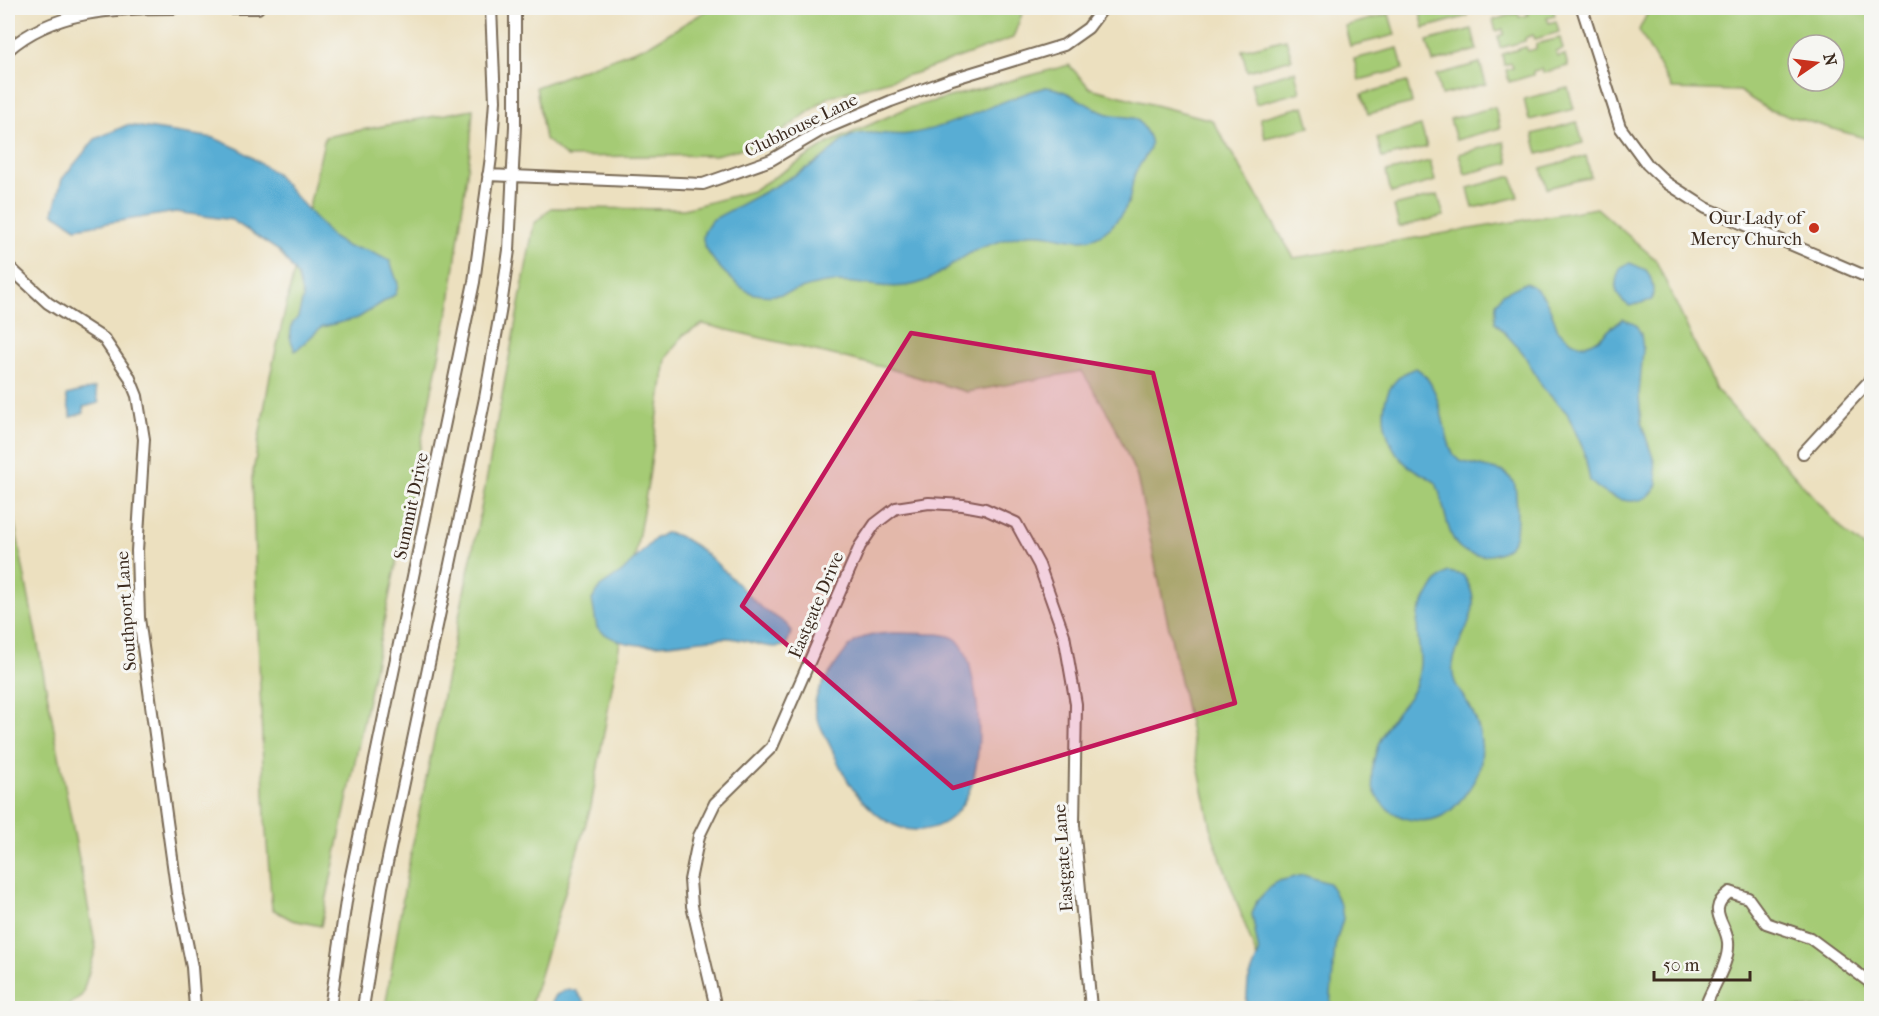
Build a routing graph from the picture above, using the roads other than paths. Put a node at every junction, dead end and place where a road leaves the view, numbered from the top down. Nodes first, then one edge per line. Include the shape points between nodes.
1 (174, 8) edge
2 (220, 8) edge
3 (258, 8) edge
4 (491, 8) edge
5 (515, 8) edge
6 (1103, 8) edge
7 (1582, 8) edge
8 (8, 50) edge
9 (489, 175) junction
10 (513, 176) junction
11 (8, 266) edge
12 (1872, 279) edge
13 (1872, 378) edge
14 (1803, 453) dead end
15 (1076, 704) joint
16 (1872, 984) edge
17 (195, 1008) edge
18 (330, 1008) edge
19 (363, 1008) edge
20 (716, 1008) edge
21 (1091, 1008) edge
22 (1705, 1008) edge

1 - 8 street via 65,18 36,29
2 - 3 street
4 - 9 street, Summit Drive via 495,101
5 - 10 street
6 - 10 street, Clubhouse Lane via 1088,28 1065,45 891,100 822,130 771,160 703,184
7 - 12 street via 1620,127 1647,164 1667,183 1706,208
9 - 10 street, Clubhouse Lane
9 - 18 street, Summit Drive via 474,282 350,884
10 - 19 street via 509,250 487,387 384,875
11 - 17 street, Southport Lane via 48,303 104,339 129,376 139,407 144,439 137,551 139,618
13 - 14 street
15 - 20 street, Eastgate Drive via 1071,665 1054,602 1016,523 986,509 941,503 907,506 886,513 860,546 772,747 715,803 699,836 690,879 692,906
15 - 21 street, Eastgate Lane via 1074,825
16 - 22 street via 1810,938 1766,923 1748,898 1730,892 1722,898 1718,915 1728,941 1727,952

